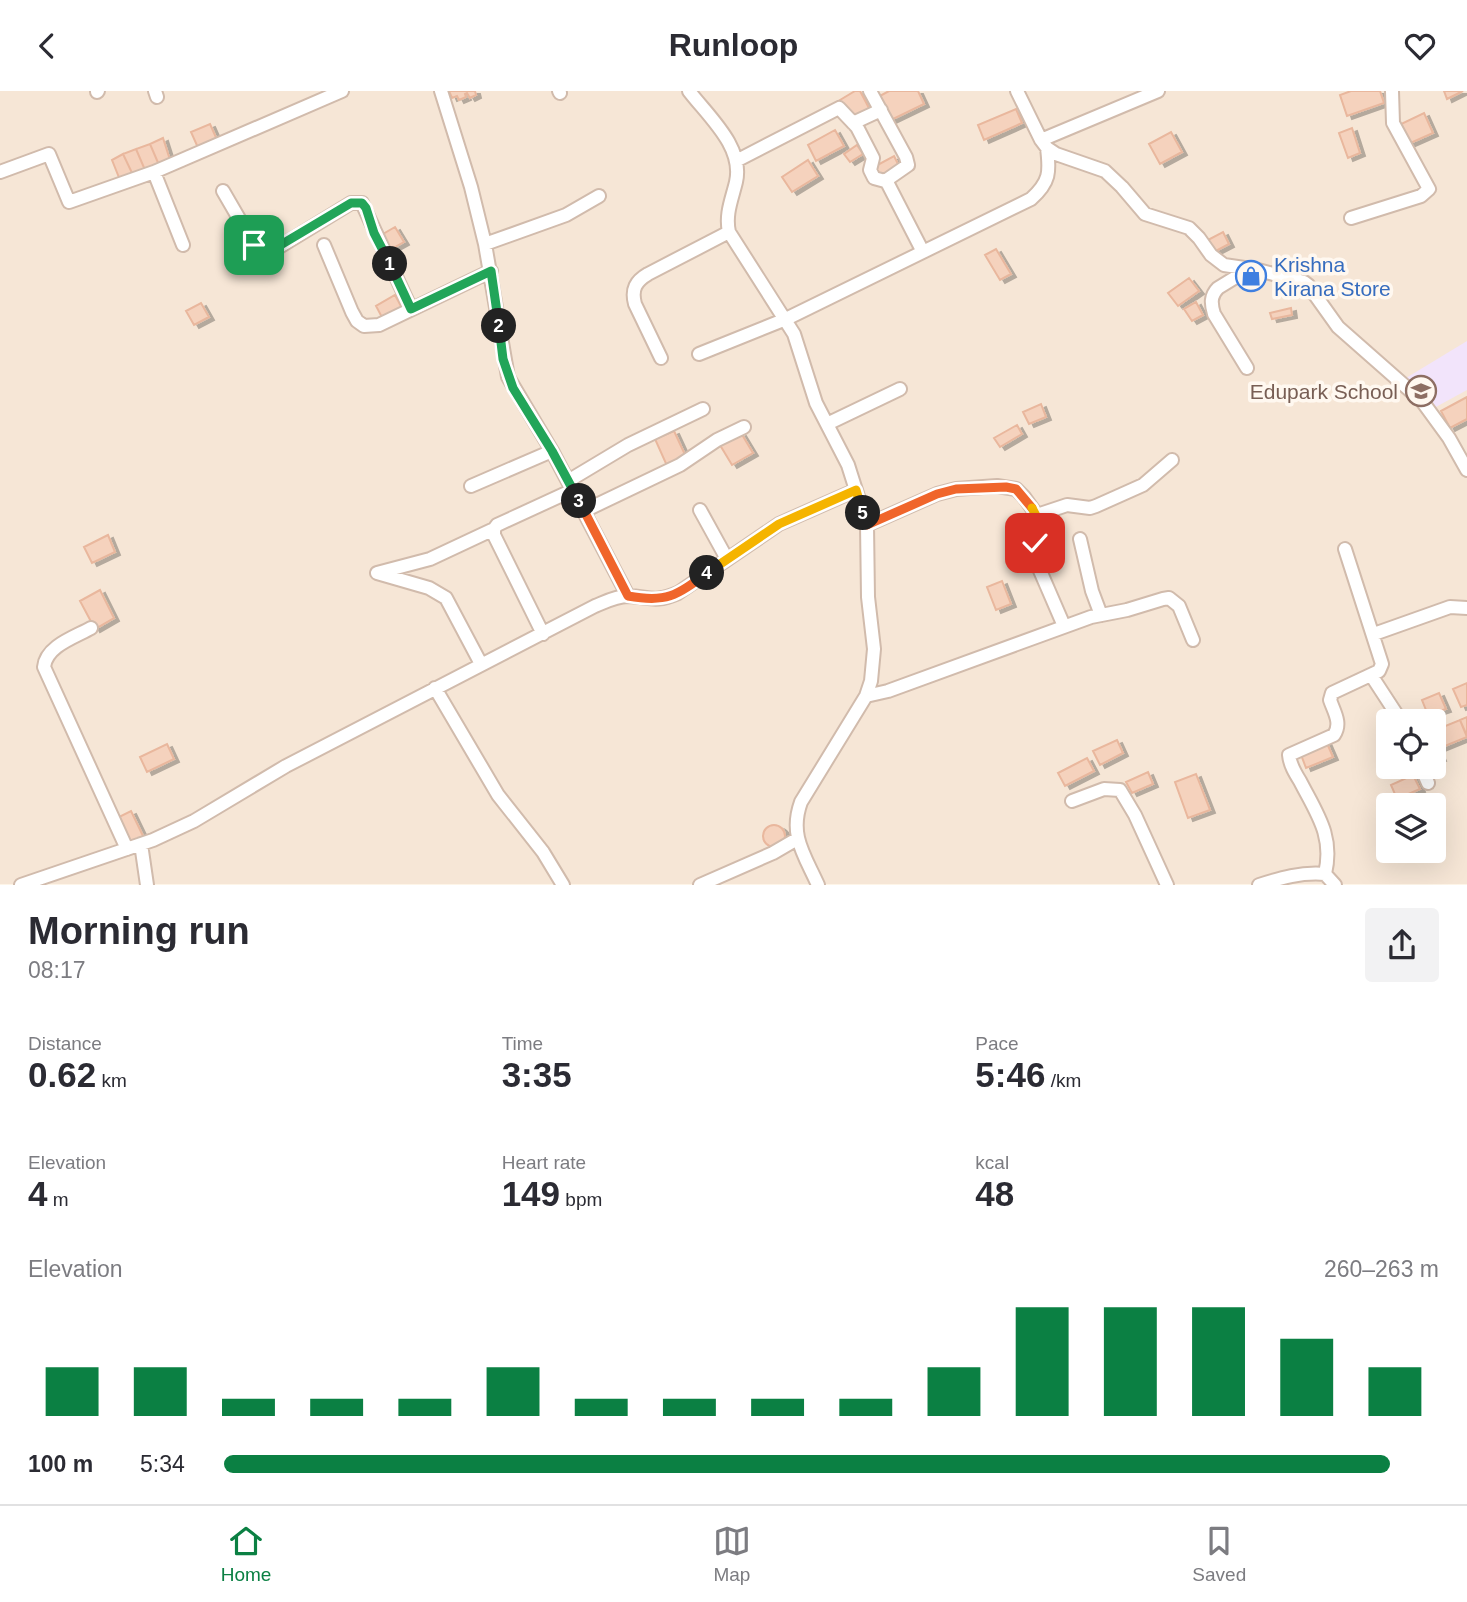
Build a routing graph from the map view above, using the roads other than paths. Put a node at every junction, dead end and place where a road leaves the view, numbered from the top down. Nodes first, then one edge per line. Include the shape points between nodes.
1 (342, 91) edge
2 (441, 91) edge
3 (689, 91) edge
4 (870, 91) edge
5 (1017, 91) edge
6 (1158, 91) edge
7 (1392, 91) edge
8 (881, 110) junction
9 (853, 123) junction
10 (1044, 144) junction
11 (736, 161) junction
12 (154, 172) junction
13 (0, 173) edge
14 (885, 181) junction
15 (223, 191) dead end
16 (599, 197) dead end
17 (1351, 218) dead end
18 (729, 232) junction
19 (485, 244) junction
20 (183, 245) dead end
21 (324, 245) dead end
22 (923, 252) junction
23 (1249, 269) junction
24 (491, 271) junction
25 (411, 309) junction
26 (786, 319) junction
27 (699, 354) dead end
28 (661, 358) dead end
29 (1247, 368) dead end
30 (900, 389) dead end
31 (703, 409) dead end
32 (827, 424) junction
33 (744, 427) dead end
34 (552, 451) junction
35 (1172, 460) dead end
36 (1467, 470) edge
37 (570, 486) junction
38 (471, 487) dead end
39 (856, 490) junction
40 (700, 510) dead end
41 (584, 511) junction
42 (1037, 515) junction
43 (867, 525) junction
44 (494, 529) junction
45 (1080, 539) dead end
46 (1345, 548) dead end
47 (727, 559) junction
48 (628, 596) junction
49 (1467, 608) edge
50 (1101, 615) junction
51 (1065, 626) junction
52 (91, 628) dead end
53 (543, 634) junction
54 (1374, 634) junction
55 (1193, 640) dead end
56 (481, 664) junction
57 (1371, 675) junction
58 (435, 688) junction
59 (866, 696) junction
60 (1393, 709) edge
61 (1427, 779) edge
62 (1429, 783) dead end
63 (1072, 801) dead end
64 (797, 839) junction
65 (141, 844) junction
66 (127, 849) junction
67 (1325, 874) junction
68 (21, 884) edge
69 (147, 884) edge
70 (563, 884) edge
71 (700, 884) edge
72 (818, 884) edge
73 (1167, 884) edge
74 (1259, 884) edge
75 (1335, 884) edge

1 - 12 street
2 - 19 street
3 - 11 street via 729,144
4 - 8 street
5 - 10 street
6 - 10 street
7 - 17 street via 1393,123 1429,189
8 - 9 street
8 - 14 street via 908,165
9 - 11 street via 839,108
9 - 14 street via 870,152 874,178
10 - 22 street via 1048,177 1031,199
10 - 23 street via 1105,171 1145,214 1189,229 1216,261
11 - 18 street
12 - 13 street via 69,202 49,154
12 - 20 street
14 - 22 street
15 - 25 street via 259,253 276,249 351,203 362,203
16 - 19 street via 566,215
18 - 26 street
18 - 28 street via 639,279 635,286 635,304
19 - 24 street
21 - 25 street via 357,321 371,327
22 - 26 street
23 - 29 street via 1214,292 1211,304
23 - 36 street via 1308,285 1338,327 1422,401
24 - 25 street
24 - 34 street via 508,377
26 - 27 street
26 - 32 street
30 - 32 street
31 - 37 street via 628,445
32 - 39 street
33 - 41 street via 680,465
34 - 37 street
34 - 38 street
35 - 42 street via 1143,485 1096,506 1067,505
37 - 41 street
37 - 44 street
39 - 43 street
39 - 47 street via 779,524
40 - 47 street
41 - 48 street
42 - 43 street via 1016,489 997,486 937,494
42 - 51 street via 1044,535 1032,551
43 - 59 street via 874,649
44 - 53 street
44 - 56 street via 430,559 377,573 429,588 446,598
45 - 50 street
46 - 54 street
47 - 48 street via 665,599
48 - 53 street via 595,606
49 - 54 street via 1450,607
50 - 51 street
50 - 55 street via 1169,598 1178,605
51 - 59 street
52 - 66 street via 56,647 44,667
53 - 56 street
54 - 57 street via 1382,664
56 - 58 street
57 - 60 street
57 - 67 street via 1332,693 1338,722 1335,735 1289,755 1326,833 1329,856
58 - 65 street via 286,766 194,821
58 - 70 street via 498,795
59 - 64 street via 801,801
61 - 62 street
63 - 73 street via 1104,789 1120,790
64 - 71 street
64 - 72 street
65 - 66 street
65 - 69 street
66 - 68 street
67 - 74 street via 1293,874
67 - 75 street

